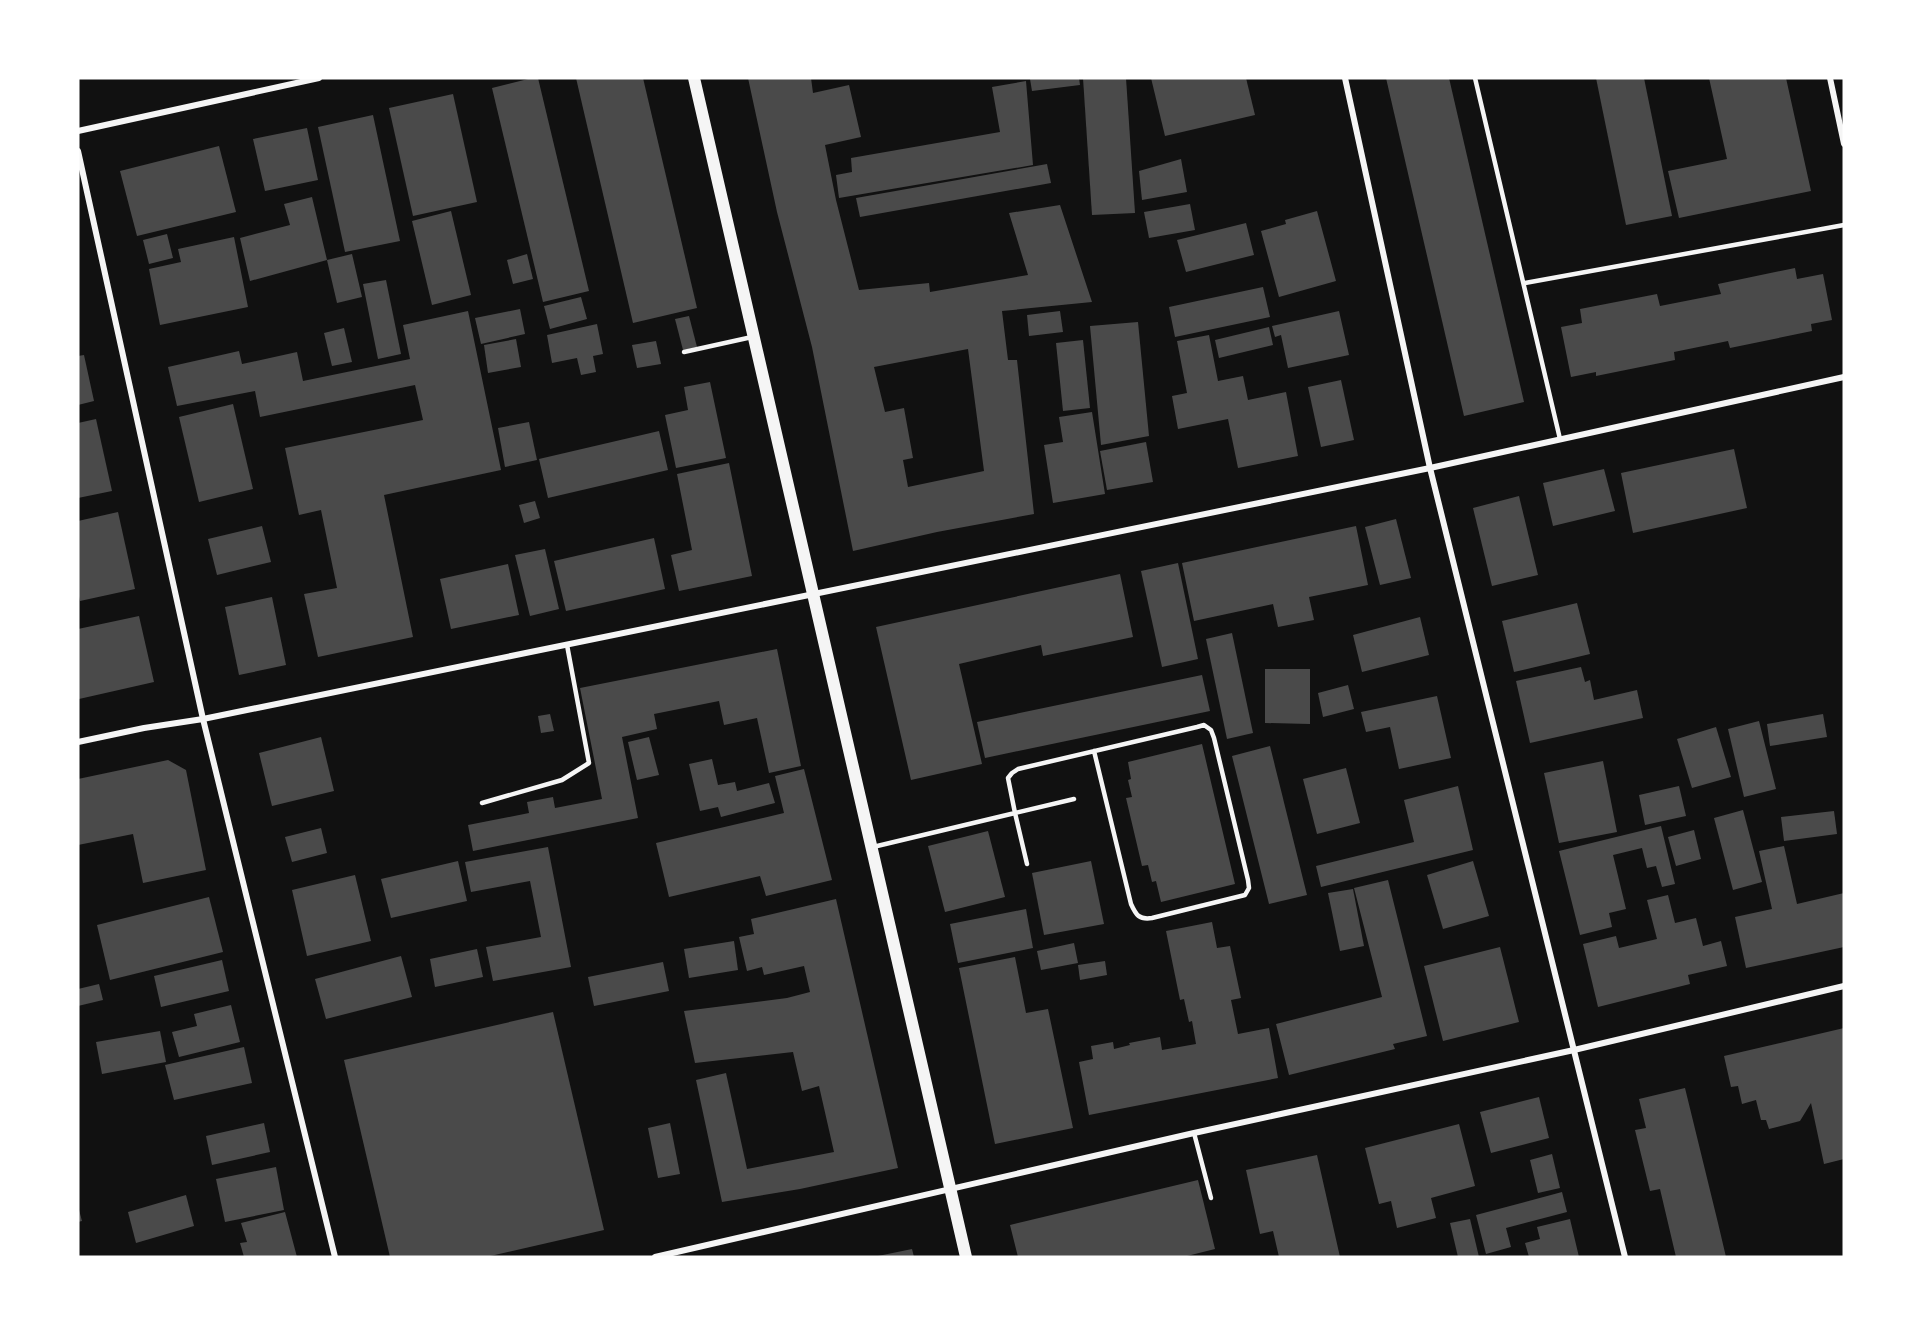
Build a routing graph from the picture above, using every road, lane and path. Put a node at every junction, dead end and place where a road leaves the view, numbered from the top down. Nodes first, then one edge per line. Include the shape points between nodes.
1 (319, 78) edge
2 (694, 78) edge
3 (1345, 78) edge
4 (1475, 78) edge
5 (1830, 78) edge
6 (78, 131) edge
7 (1844, 144) edge
8 (78, 150) edge
9 (1844, 225) edge
10 (1525, 283) junction
11 (754, 337) junction
12 (684, 352) dead end
13 (1844, 377) edge
14 (1560, 439) junction
15 (1430, 468) junction
16 (813, 594) junction
17 (567, 645) junction
18 (203, 718) junction
19 (78, 742) edge
20 (1094, 751) junction
21 (1074, 799) dead end
22 (482, 802) dead end
23 (1015, 813) junction
24 (873, 847) junction
25 (1027, 864) dead end
26 (1844, 986) edge
27 (1574, 1050) junction
28 (1194, 1133) junction
29 (951, 1190) junction
30 (1211, 1198) dead end
31 (335, 1257) edge
32 (655, 1257) edge
33 (966, 1257) edge
34 (1625, 1257) edge

1 - 6 street
2 - 11 main road
3 - 15 street
4 - 10 lane
5 - 7 street
8 - 18 street
9 - 10 lane
10 - 14 lane
11 - 12 lane
11 - 16 main road
13 - 14 street
14 - 15 street
15 - 16 street
15 - 27 street
16 - 17 street
16 - 24 main road
17 - 18 street
17 - 22 lane via 589,763 562,780
18 - 19 street
18 - 31 street
20 - 20 lane via 1204,725 1210,730 1248,880 1245,895 1143,920 1137,915 1131,904
20 - 23 lane via 1012,773 1008,785
21 - 23 lane
23 - 24 lane
23 - 25 lane
24 - 29 main road
26 - 27 street
27 - 28 street
27 - 34 street
28 - 29 street
28 - 30 lane
29 - 32 street
29 - 33 main road

